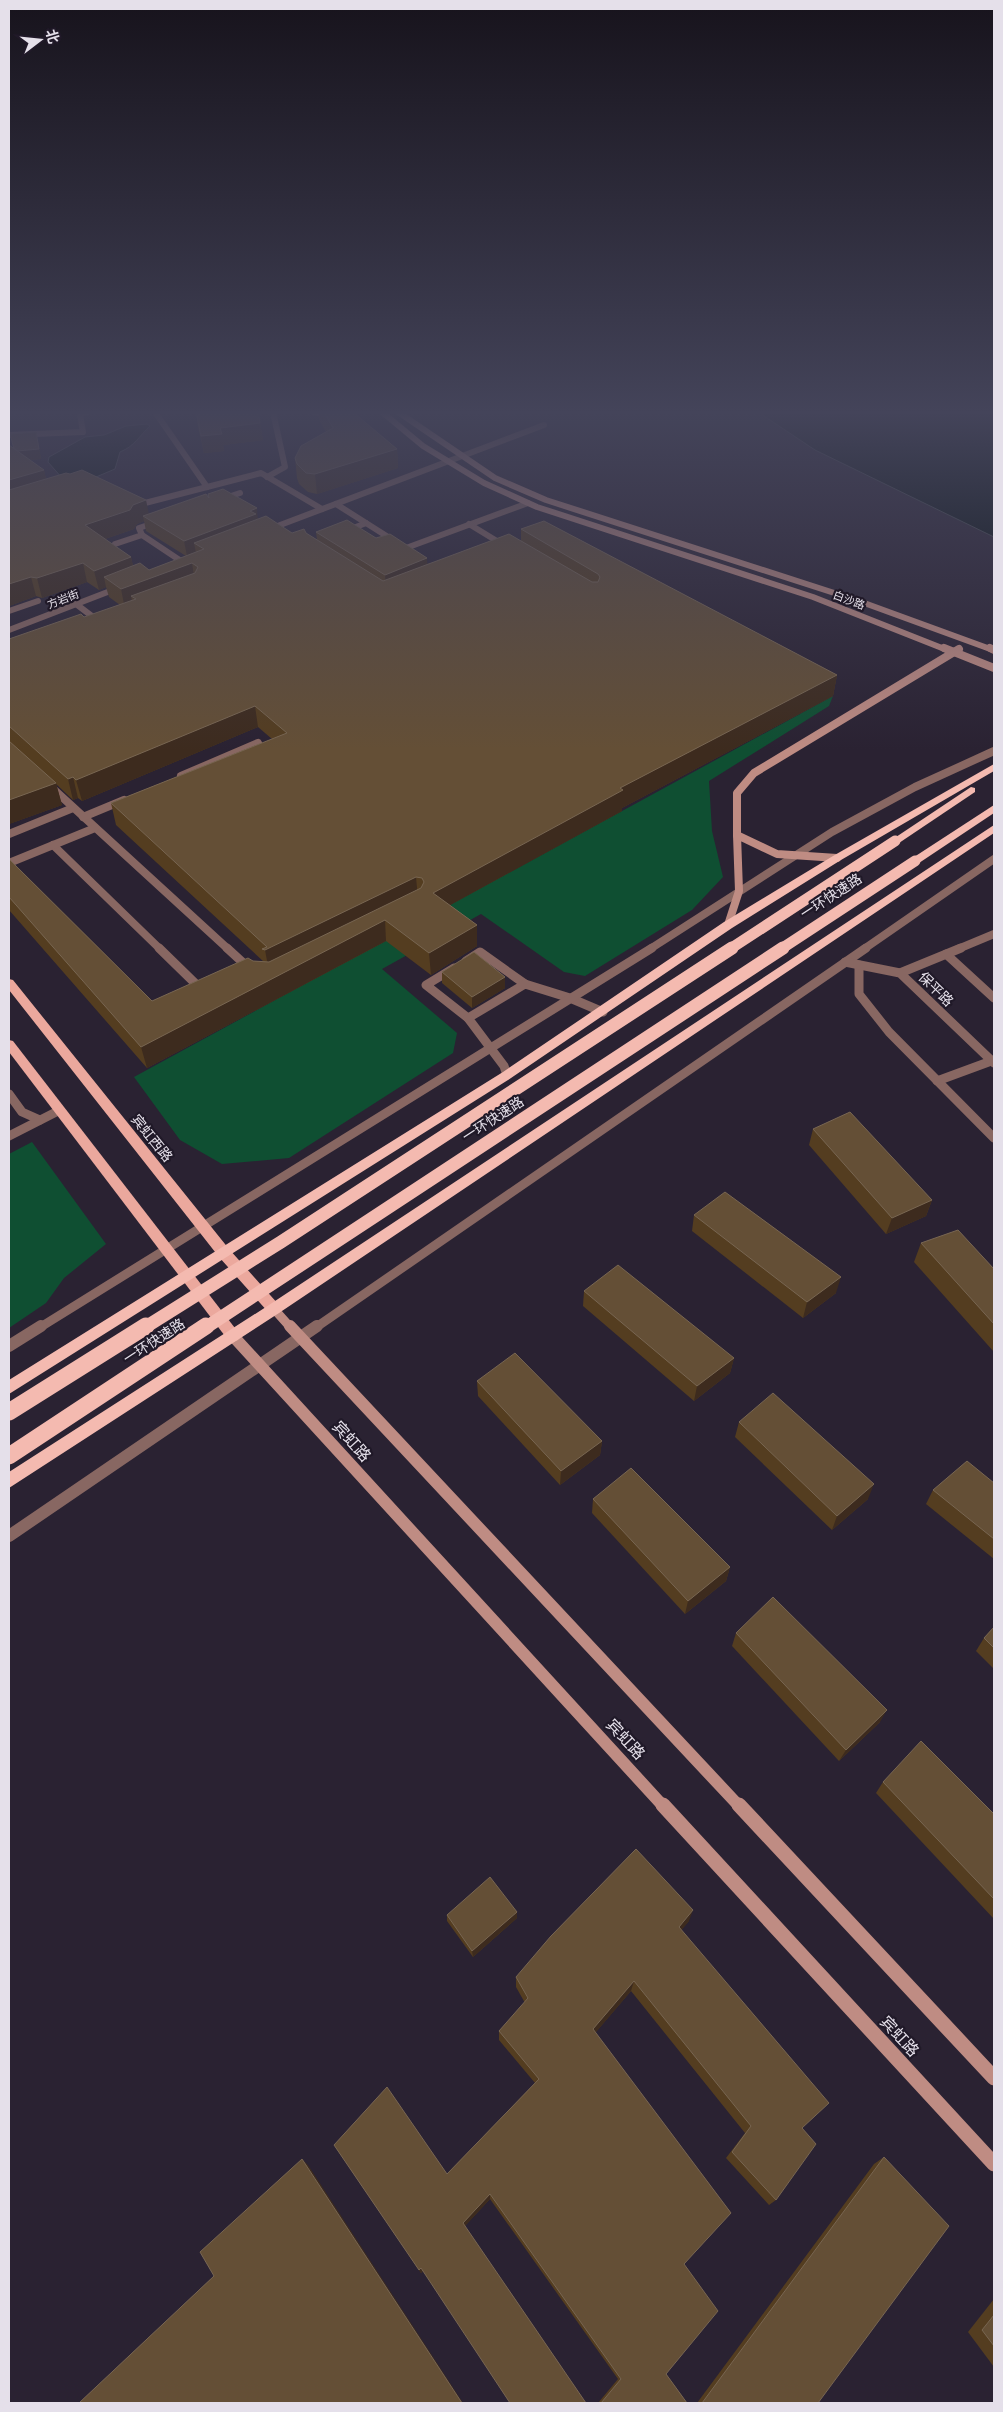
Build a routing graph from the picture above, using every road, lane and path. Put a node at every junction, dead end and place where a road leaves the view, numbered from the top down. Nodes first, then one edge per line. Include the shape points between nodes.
1 (150, 525) edge
2 (282, 525) edge
3 (362, 525) edge
4 (368, 525) edge
5 (469, 525) edge
6 (471, 525) edge
7 (593, 525) edge
8 (622, 525) edge
9 (340, 533) edge
10 (258, 534) edge
11 (142, 535) junction
12 (115, 544) edge
13 (406, 548) junction
14 (511, 549) edge
15 (414, 553) edge
16 (193, 559) edge
17 (184, 562) junction
18 (175, 566) edge
19 (121, 587) edge
20 (38, 601) dead end
21 (76, 604) junction
22 (9, 611) edge
23 (110, 619) edge
24 (101, 622) junction
25 (92, 626) edge
26 (9, 630) edge
27 (971, 641) junction
28 (994, 650) edge
29 (955, 651) junction
30 (994, 668) edge
31 (258, 743) edge
32 (994, 751) edge
33 (994, 767) edge
34 (994, 774) edge
35 (175, 778) edge
36 (45, 782) edge
37 (129, 797) edge
38 (73, 808) junction
39 (994, 808) edge
40 (83, 817) junction
41 (95, 828) junction
42 (994, 828) edge
43 (9, 834) edge
44 (738, 835) junction
45 (53, 845) junction
46 (794, 856) junction
47 (837, 858) junction
48 (994, 859) edge
49 (9, 862) edge
50 (739, 891) junction
51 (728, 925) junction
52 (993, 936) edge
53 (946, 954) junction
54 (845, 962) junction
55 (859, 965) junction
56 (900, 973) junction
57 (252, 974) edge
58 (9, 983) edge
59 (525, 984) junction
60 (205, 992) edge
61 (570, 998) junction
62 (994, 998) edge
63 (603, 1012) junction
64 (468, 1018) junction
65 (9, 1044) edge
66 (490, 1048) junction
67 (993, 1061) edge
68 (507, 1076) junction
69 (937, 1081) junction
70 (9, 1094) edge
71 (60, 1110) junction
72 (40, 1120) junction
73 (9, 1136) edge
74 (994, 1138) edge
75 (203, 1225) junction
76 (167, 1248) junction
77 (224, 1253) junction
78 (186, 1276) junction
79 (274, 1309) junction
80 (233, 1336) junction
81 (300, 1338) junction
82 (9, 1346) edge
83 (260, 1365) junction
84 (9, 1388) edge
85 (9, 1412) edge
86 (9, 1456) edge
87 (9, 1481) edge
88 (9, 1536) edge
89 (994, 2078) edge
90 (994, 2164) edge

1 - 11 street via 139,528
2 - 10 street
3 - 9 street
4 - 13 street
5 - 13 street
6 - 14 street
7 - 29 main road, 白沙路 via 813,597
8 - 27 main road, 白沙路
11 - 12 street
11 - 17 street
13 - 15 street
16 - 17 street
17 - 18 street
19 - 21 street, 方岩街
20 - 22 street
21 - 24 street
21 - 26 street, 方岩街
23 - 24 street
24 - 25 street
27 - 28 main road, 白沙路
27 - 29 main road
29 - 30 main road, 白沙路
29 - 44 main road via 754,773 737,793
31 - 35 street
32 - 46 street via 915,787
33 - 47 highway
34 - 85 highway, 一环快速路, bridge via 281,1242
36 - 38 street
37 - 40 street
38 - 40 street
38 - 43 street
39 - 86 highway, 一环快速路, bridge
40 - 41 street
41 - 45 street
41 - 57 street
42 - 79 highway
44 - 46 main road via 777,854
44 - 50 main road
45 - 49 street
45 - 60 street
46 - 47 main road
46 - 50 street
47 - 51 highway
48 - 54 street
50 - 51 main road
50 - 61 street
51 - 63 highway
52 - 53 street
53 - 56 street
53 - 62 street
54 - 55 street, 保平路
54 - 81 street
55 - 56 street, 保平路
55 - 69 street via 860,994 889,1032
56 - 67 street, 保平路
58 - 75 main road, 宾虹西路
59 - 61 street
59 - 64 street
59 - 64 street via 480,952 426,985
61 - 63 street
61 - 66 street
63 - 68 highway
64 - 66 street
65 - 71 main road
66 - 68 street via 504,1066
66 - 75 street
67 - 69 street
68 - 77 highway
69 - 74 street
70 - 72 street via 22,1112
71 - 72 street
71 - 76 main road
72 - 73 street
75 - 76 street
75 - 77 main road, 宾虹西路
76 - 78 main road
76 - 82 street
77 - 78 highway
77 - 79 main road, 宾虹西路
78 - 80 main road
78 - 84 highway
79 - 80 highway
79 - 81 main road
80 - 83 main road, 宾虹路
80 - 87 highway
81 - 83 street
81 - 89 main road
83 - 88 street
83 - 90 main road, 宾虹路

